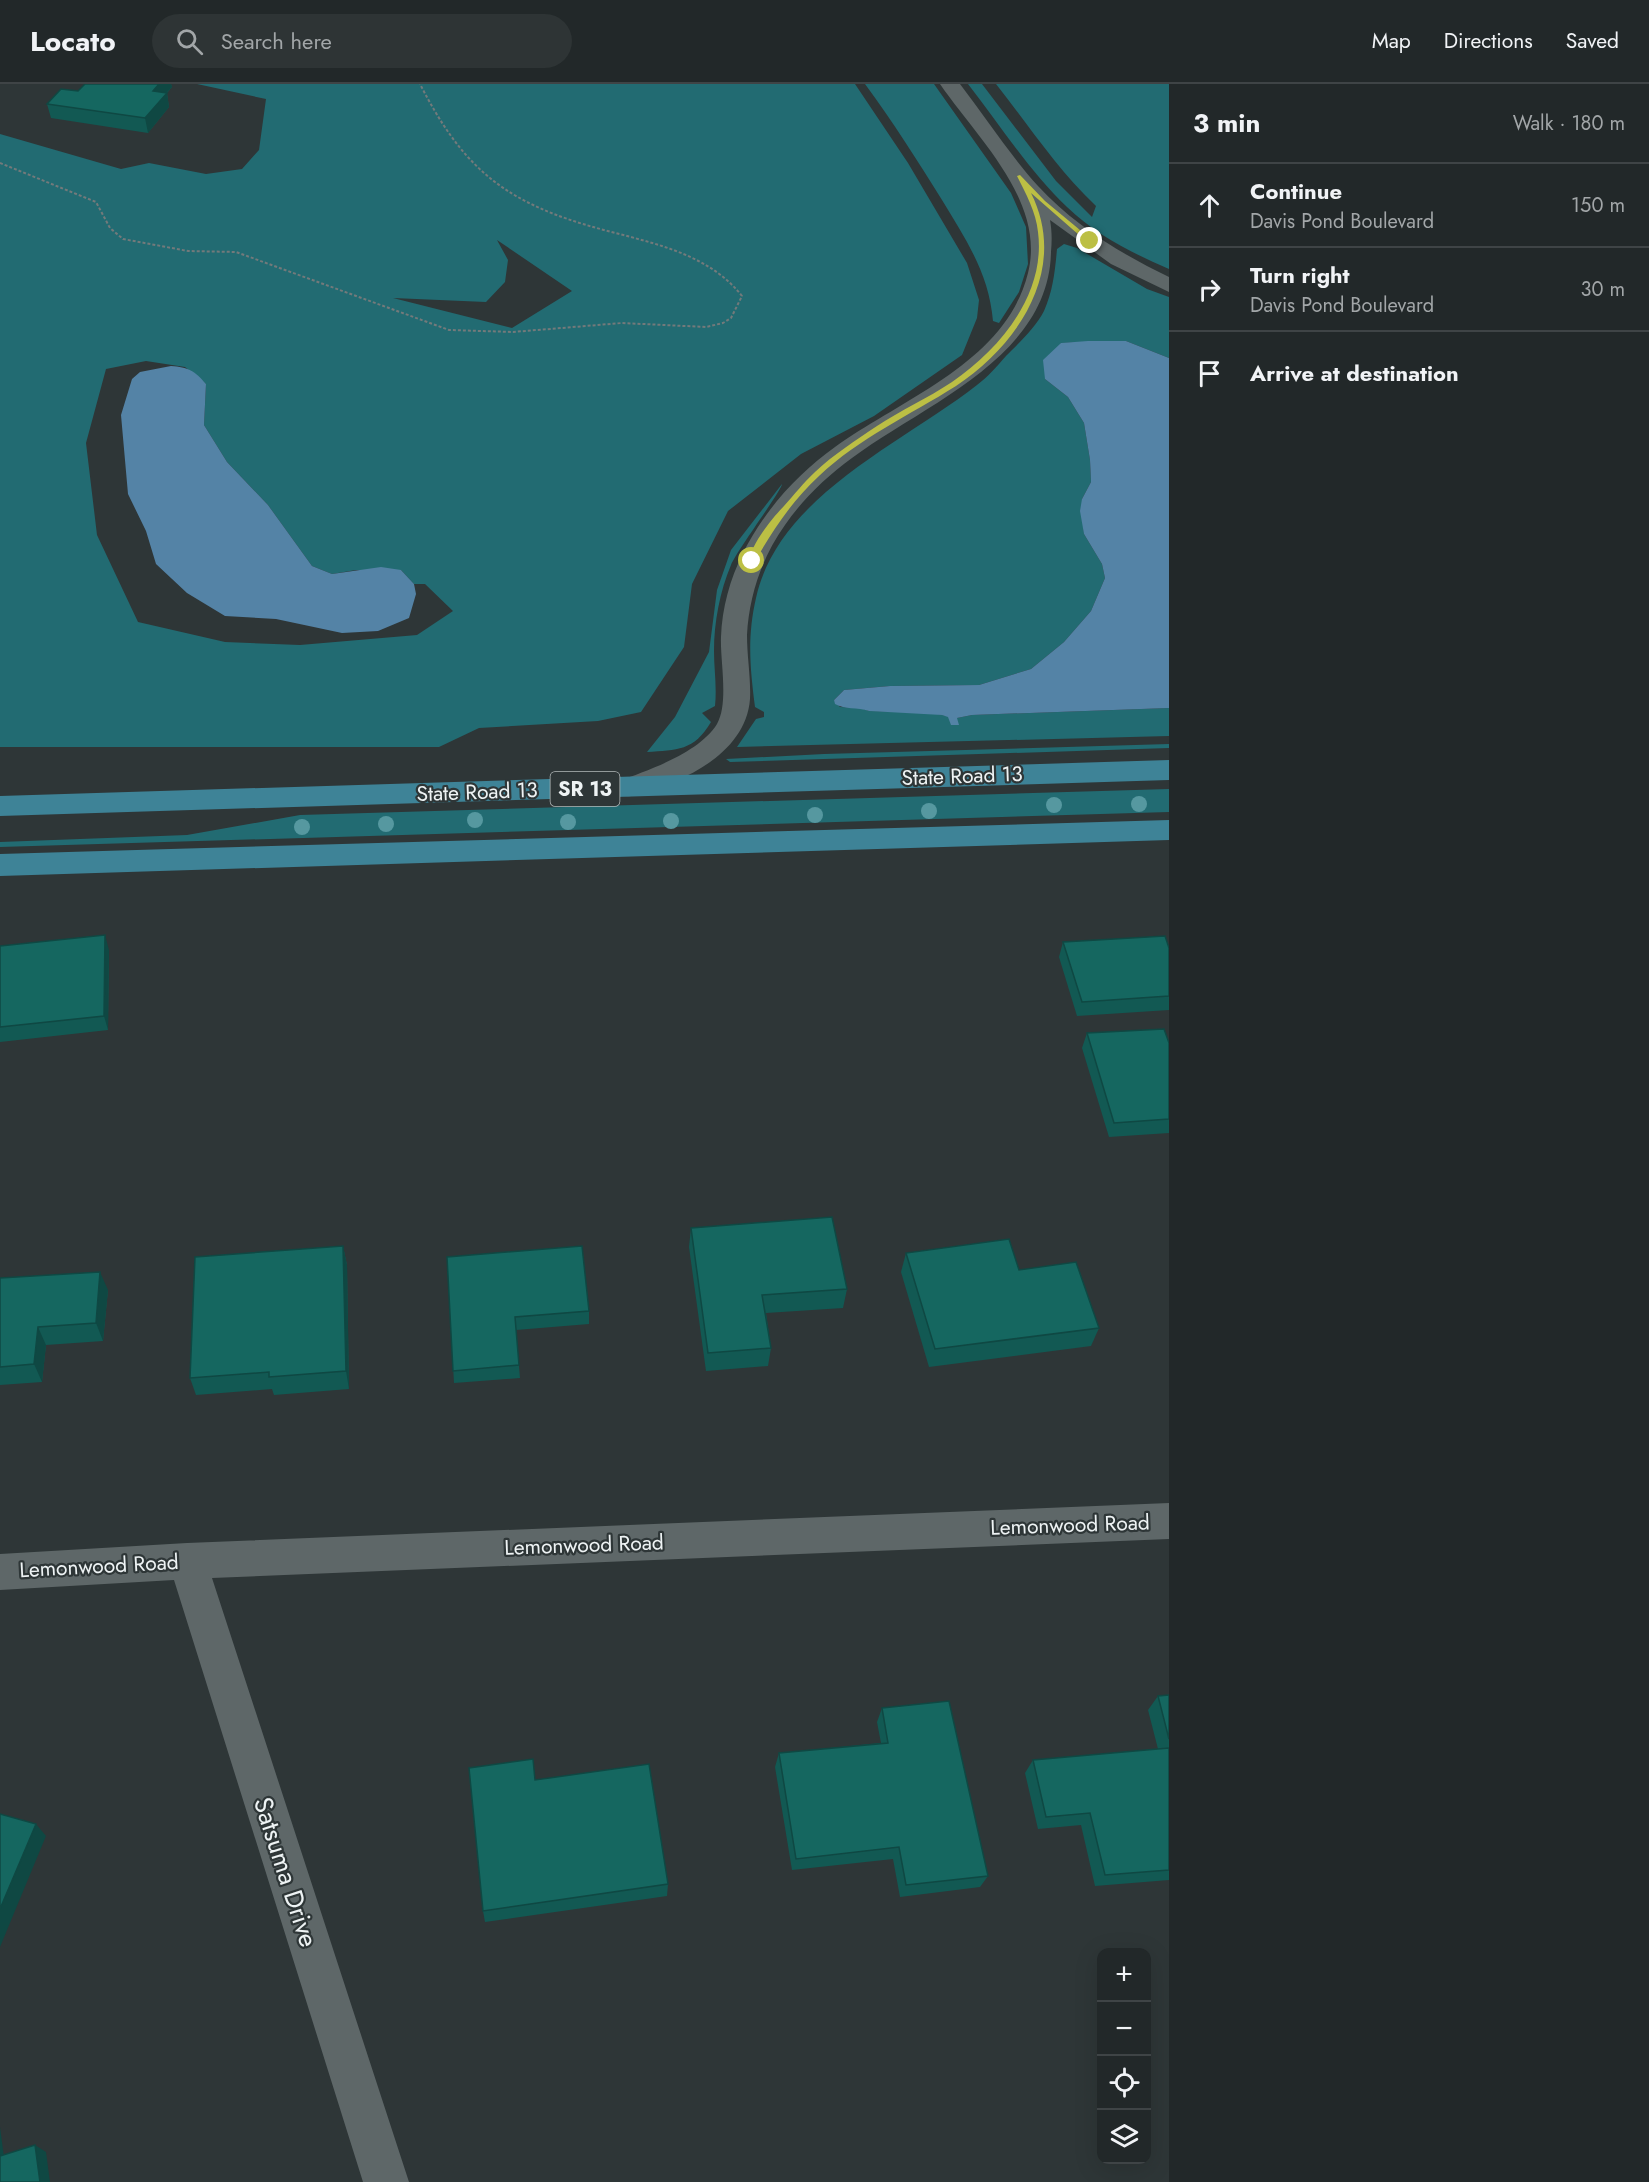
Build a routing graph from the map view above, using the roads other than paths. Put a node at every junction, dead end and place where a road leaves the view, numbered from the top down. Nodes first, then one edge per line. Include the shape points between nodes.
1 (950, 84) edge
2 (1020, 176) junction
3 (1169, 285) edge
4 (1169, 770) edge
5 (629, 788) junction
6 (0, 806) edge
7 (1169, 830) edge
8 (0, 865) edge
9 (1169, 1521) edge
10 (187, 1561) junction
11 (0, 1572) edge
12 (386, 2182) edge

1 - 2 street
2 - 3 street via 1042,202 1090,241
2 - 5 street via 1033,202 1042,252 1025,310 978,364 843,453 817,474 778,516 752,561 734,621 736,700 730,726 706,753 681,769
4 - 5 main road, State Road 13 / SR 13
5 - 6 main road, State Road 13 / SR 13
7 - 8 main road
9 - 10 street, Lemonwood Road
10 - 11 street, Lemonwood Road
10 - 12 street, Satsuma Drive

